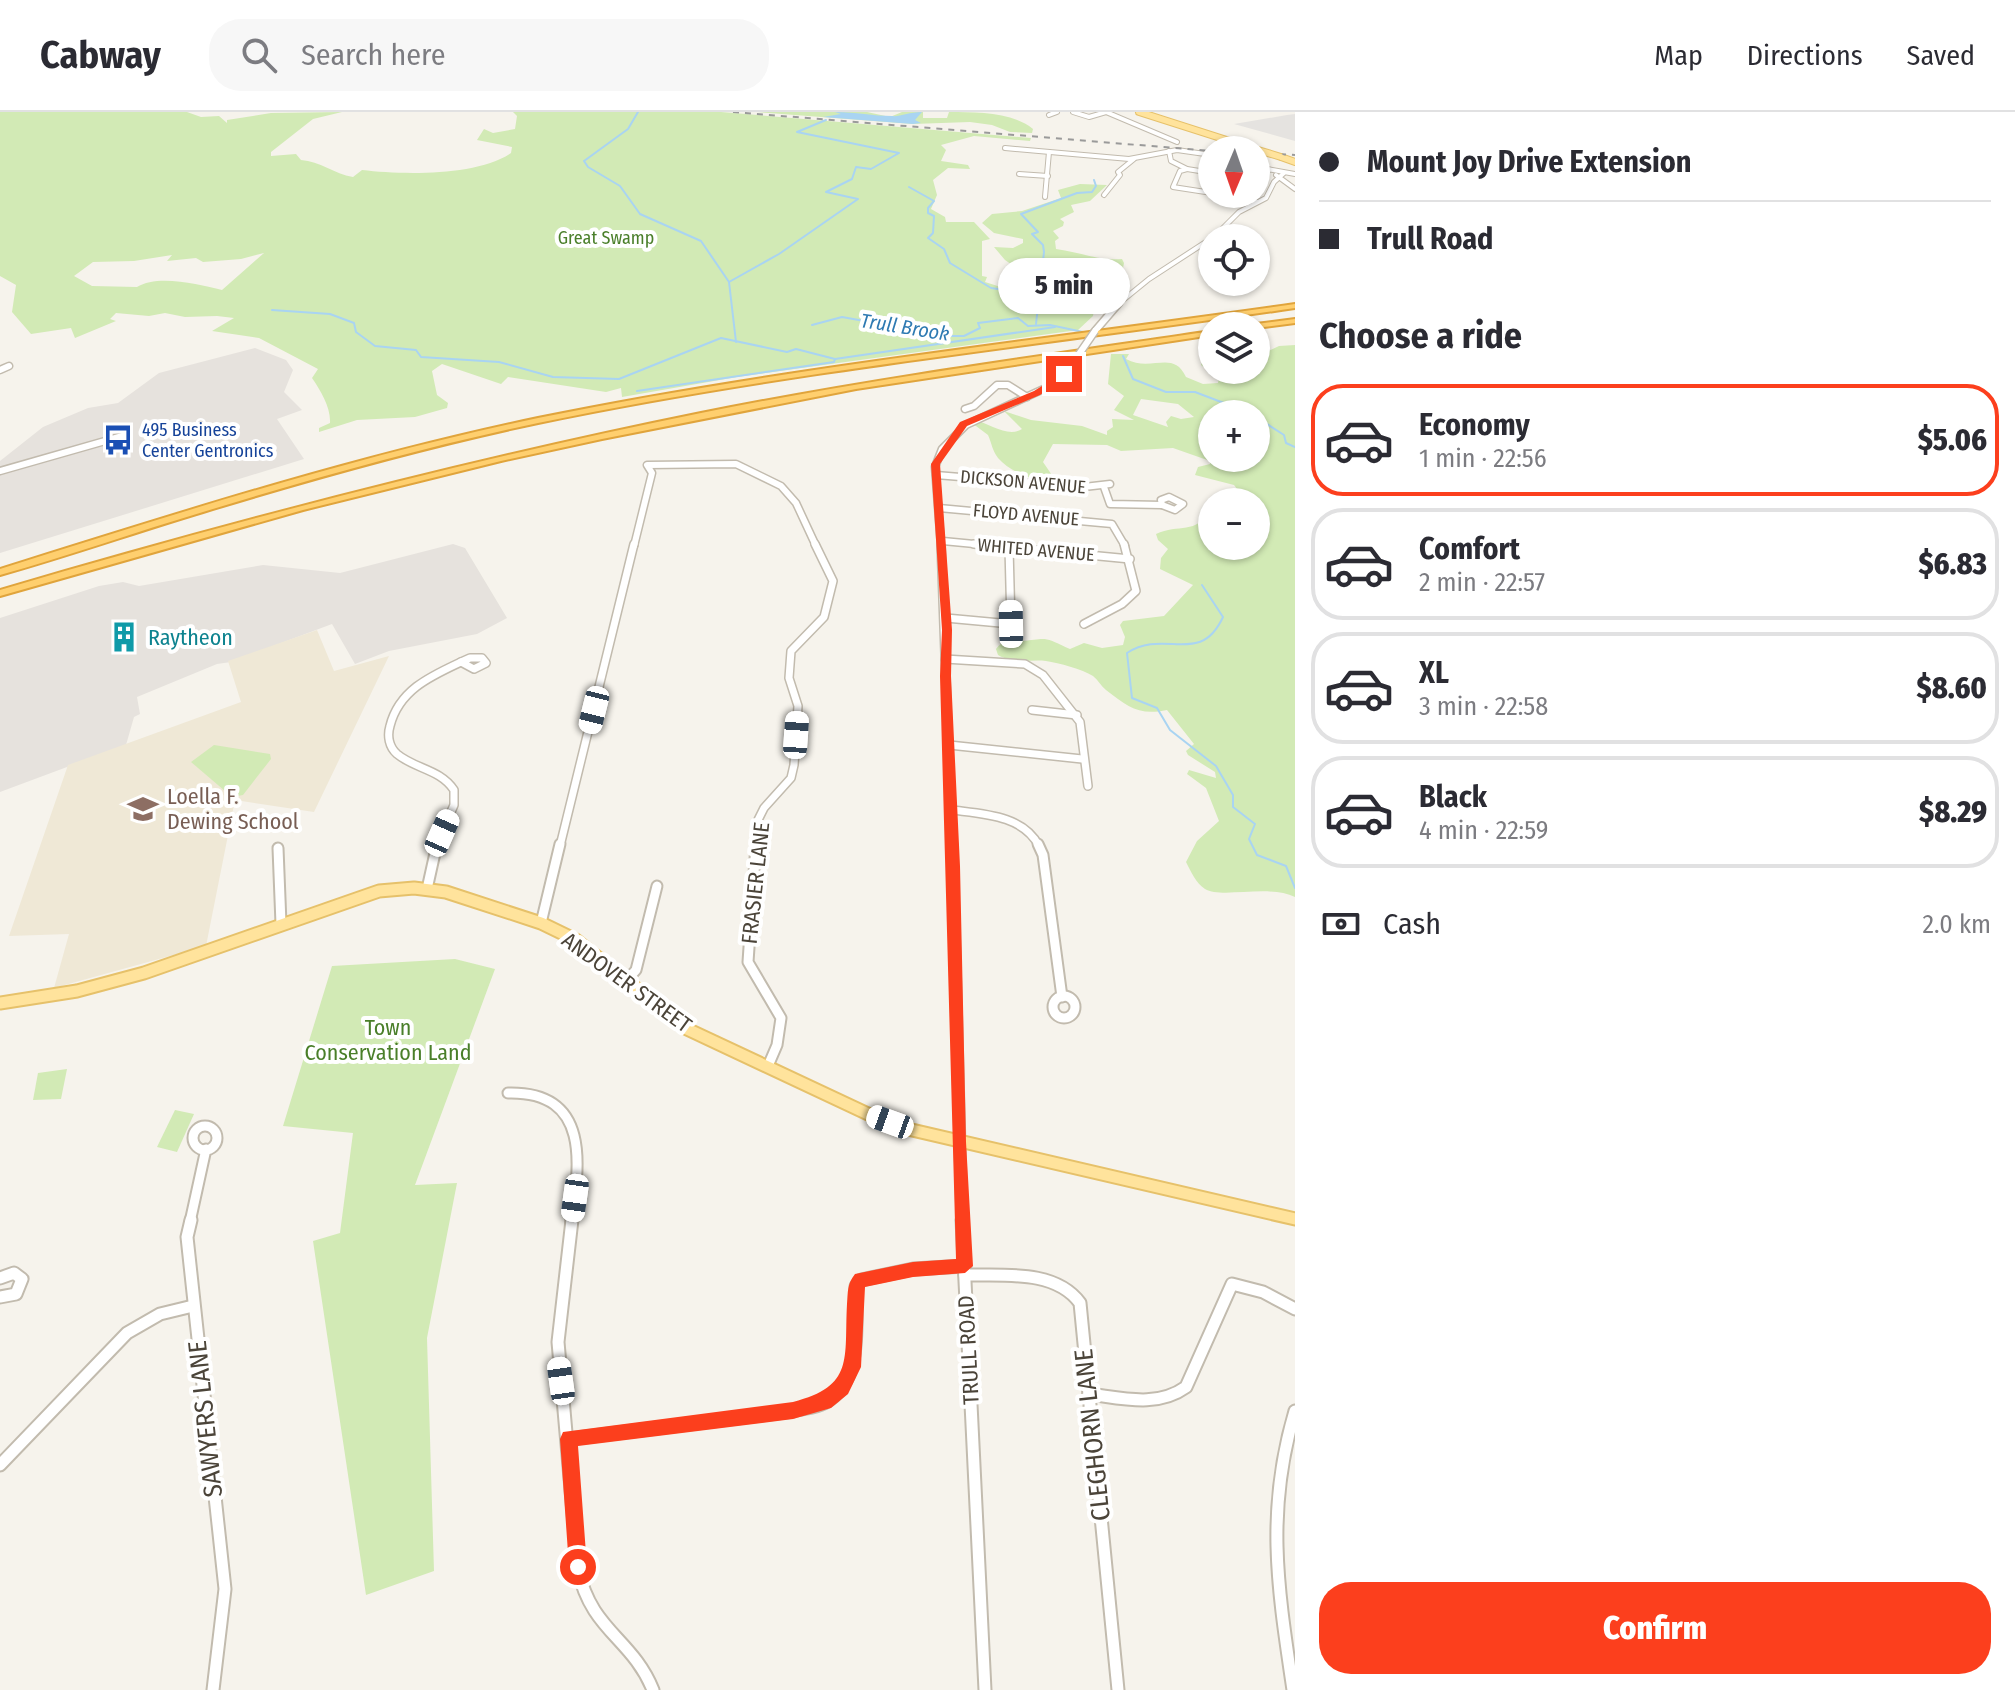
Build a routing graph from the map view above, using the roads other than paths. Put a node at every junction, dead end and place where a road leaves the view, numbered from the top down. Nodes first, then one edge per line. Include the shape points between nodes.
1 (1057, 112) edge
2 (1073, 112) edge
3 (1106, 112) edge
4 (1139, 112) edge
5 (1049, 115) dead end
6 (1214, 136) edge
7 (1177, 142) dead end
8 (1005, 148) dead end
9 (1169, 151) junction
10 (1049, 152) junction
11 (1198, 154) edge
12 (1270, 154) edge
13 (1135, 158) junction
14 (1295, 162) edge
15 (1187, 169) junction
16 (1270, 170) joint
17 (1198, 173) edge
18 (1284, 173) junction
19 (1019, 174) dead end
20 (1295, 174) edge
21 (1048, 176) junction
22 (1278, 177) junction
23 (1295, 189) edge
24 (1198, 191) edge
25 (1270, 194) edge
26 (1104, 195) dead end
27 (1045, 197) dead end
28 (1246, 208) edge
29 (1229, 224) edge
30 (1198, 247) edge
31 (1295, 306) edge
32 (1295, 321) edge
33 (1270, 324) edge
34 (1198, 335) edge
35 (9, 366) dead end
36 (0, 370) edge
37 (1027, 397) junction
38 (965, 409) dead end
39 (126, 435) dead end
40 (0, 471) edge
41 (936, 475) junction
42 (1162, 505) dead end
43 (939, 508) junction
44 (943, 541) junction
45 (1009, 548) junction
46 (1130, 559) junction
47 (0, 572) edge
48 (0, 593) edge
49 (946, 618) junction
50 (1084, 624) dead end
51 (945, 659) junction
52 (461, 662) dead end
53 (1032, 710) dead end
54 (1077, 715) junction
55 (949, 745) junction
56 (1082, 759) junction
57 (1088, 786) dead end
58 (952, 810) junction
59 (278, 848) dead end
60 (657, 886) dead end
61 (427, 889) junction
62 (541, 923) junction
63 (281, 924) junction
64 (626, 981) junction
65 (1062, 997) dead end
66 (0, 1003) edge
67 (768, 1066) junction
68 (508, 1093) dead end
69 (958, 1142) junction
70 (206, 1149) dead end
71 (1295, 1219) edge
72 (965, 1270) junction
73 (1, 1272) edge
74 (0, 1297) edge
75 (193, 1306) junction
76 (1295, 1309) edge
77 (1089, 1394) junction
78 (1295, 1411) edge
79 (569, 1439) junction
80 (0, 1465) edge
81 (213, 1690) edge
82 (653, 1690) edge
83 (985, 1690) edge
84 (1118, 1690) edge
85 (1293, 1690) edge

1 - 5 street
2 - 3 street via 1089,117
3 - 7 street
4 - 6 main road
8 - 10 street
9 - 11 street
9 - 13 street
9 - 15 street via 1169,160
10 - 13 street
10 - 21 street
12 - 14 main road, bridge
13 - 26 street via 1118,172
15 - 17 street
15 - 24 street via 1180,171 1173,187
16 - 18 street
16 - 22 street
18 - 20 street
18 - 22 street, TRULL ROAD
19 - 21 street
21 - 27 street
22 - 23 street
22 - 25 street, TRULL ROAD
28 - 29 street, TRULL ROAD
30 - 37 street, TRULL ROAD, bridge via 1115,305 1060,378
31 - 47 highway via 551,418 297,480
32 - 33 highway
34 - 48 highway via 862,386 573,442 269,516
35 - 36 street
37 - 38 street via 1008,385 997,385
37 - 41 street, TRULL ROAD via 961,426 937,460
39 - 40 street
41 - 42 street, DICKSON AVENUE via 1107,486 1110,504
41 - 43 street, TRULL ROAD
43 - 44 street, TRULL ROAD
43 - 46 street, FLOYD AVENUE via 1112,524
44 - 45 street, WHITED AVENUE
44 - 49 street, TRULL ROAD
45 - 46 street, WHITED AVENUE
45 - 49 street via 1011,624
46 - 50 street via 1134,596
49 - 51 street, TRULL ROAD
51 - 54 street via 1028,665
51 - 55 street, TRULL ROAD
52 - 61 street via 411,687 388,731 396,753 444,778 454,790
53 - 54 street
54 - 56 street
55 - 56 street
55 - 58 street, TRULL ROAD
56 - 57 street
58 - 65 street via 1013,821 1036,840 1043,855
58 - 69 street, TRULL ROAD
59 - 63 street
60 - 64 street via 636,970
61 - 62 main road, ANDOVER STREET via 465,896
61 - 63 main road, ANDOVER STREET via 379,891
62 - 64 main road, ANDOVER STREET via 576,940
62 - 67 street, FRASIER LANE via 652,473 647,465 730,463 781,486 796,503 833,581 824,617 791,651 789,678 798,706 793,771 764,808 756,833 748,962 781,1018
63 - 66 main road, ANDOVER STREET via 130,977
64 - 67 main road, ANDOVER STREET via 687,1029
67 - 69 main road, ANDOVER STREET via 868,1114
68 - 79 street via 537,1094 549,1101 573,1128 578,1146 557,1352
69 - 71 main road, ANDOVER STREET
69 - 72 street, TRULL ROAD
70 - 75 street, SAWYERS LANE via 187,1237
72 - 77 street, CLEGHORN LANE via 1046,1280 1069,1289 1080,1303
72 - 79 street, CLEGHORN LANE via 913,1269 861,1280 856,1286 852,1367 842,1388 825,1402 793,1411
72 - 83 street, TRULL ROAD
73 - 74 street via 17,1274 22,1283 14,1295
75 - 80 street via 143,1321 127,1333
75 - 81 street, SAWYERS LANE via 225,1589
76 - 77 street via 1232,1284 1186,1387 1175,1398
77 - 84 street, CLEGHORN LANE
78 - 85 street via 1281,1454 1273,1513
79 - 82 street via 582,1590 591,1614 623,1644

